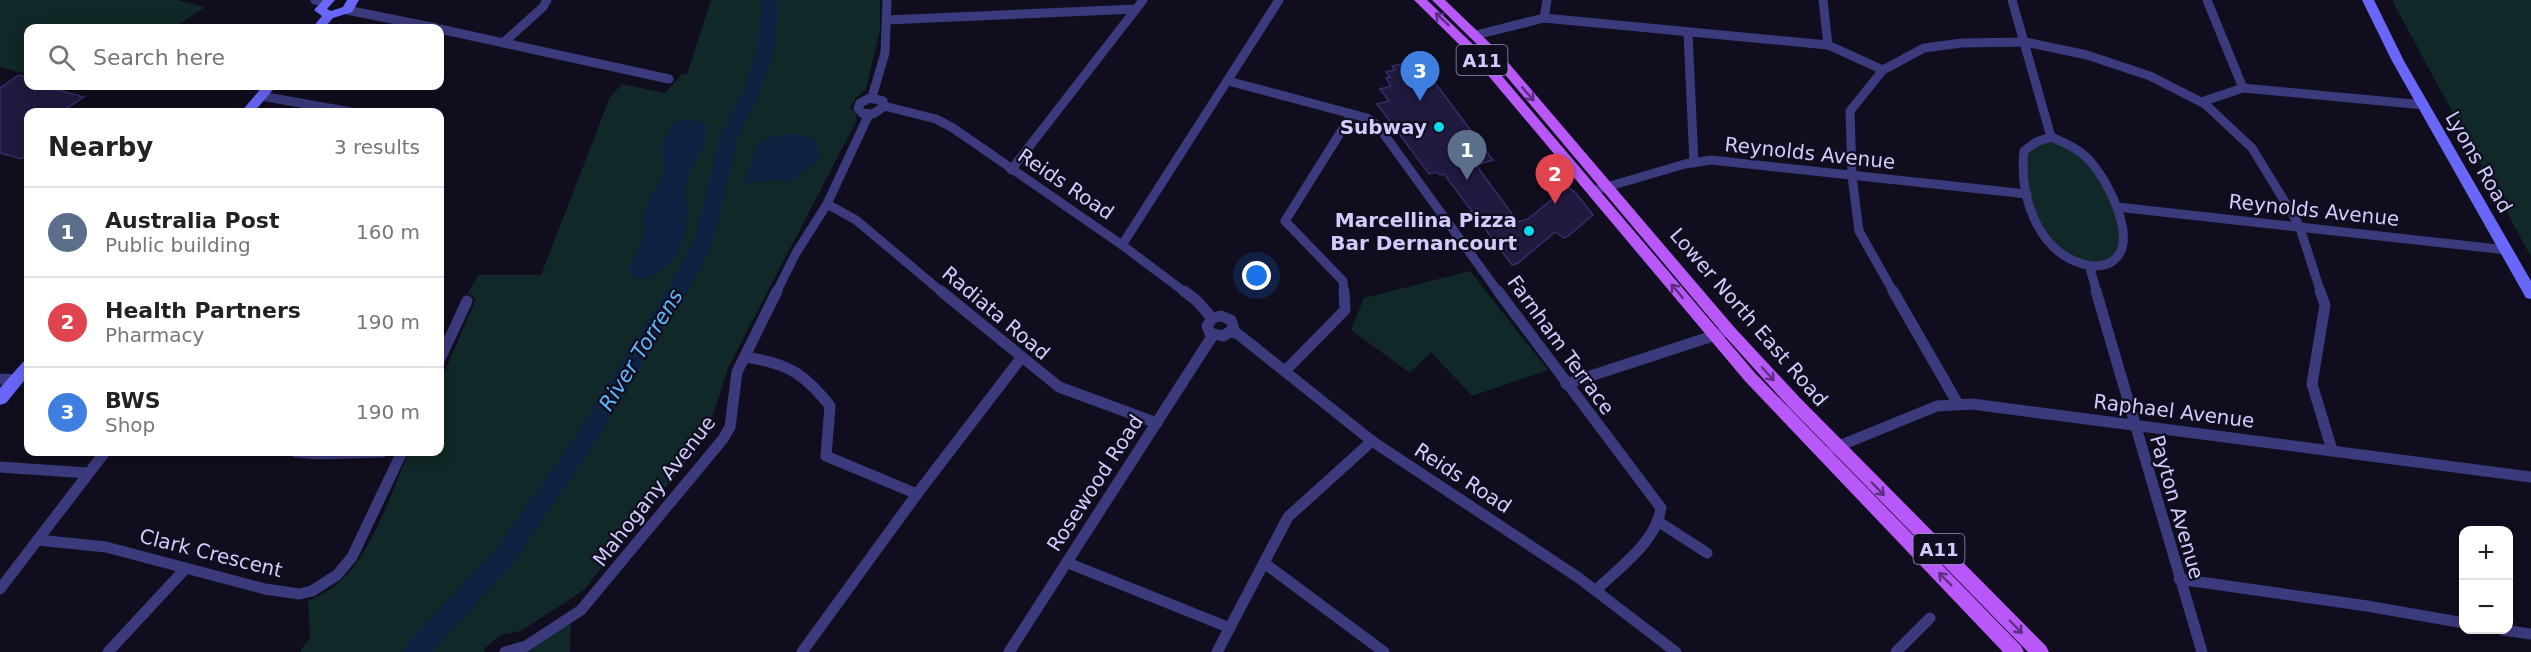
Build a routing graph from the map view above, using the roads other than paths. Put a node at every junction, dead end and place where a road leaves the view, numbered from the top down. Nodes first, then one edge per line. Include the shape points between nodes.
1 (547, 0) edge
2 (887, 0) edge
3 (1143, 0) edge
4 (1279, 0) edge
5 (1420, 0) edge
6 (1438, 0) edge
7 (1547, 0) edge
8 (1823, 0) edge
9 (2012, 0) edge
10 (2208, 0) edge
11 (2358, 0) edge
12 (2368, 0) edge
13 (325, 4) edge
14 (350, 5) edge
15 (1136, 9) junction
16 (1544, 18) junction
17 (887, 20) junction
18 (319, 24) edge
19 (420, 24) edge
20 (444, 30) edge
21 (1688, 33) junction
22 (1476, 35) junction
23 (2025, 42) junction
24 (503, 43) junction
25 (1828, 45) junction
26 (2392, 49) junction
27 (1883, 69) junction
28 (669, 79) dead end
29 (1228, 81) junction
30 (2243, 88) junction
31 (266, 90) edge
32 (261, 96) junction
33 (872, 98) junction
34 (2201, 102) junction
35 (2424, 105) junction
36 (884, 106) junction
37 (250, 108) edge
38 (328, 108) edge
39 (869, 114) junction
40 (1352, 114) junction
41 (2052, 137) junction
42 (1694, 163) junction
43 (1011, 170) junction
44 (1852, 176) junction
45 (1608, 187) junction
46 (1593, 191) junction
47 (2027, 194) junction
48 (827, 204) junction
49 (2117, 207) junction
50 (2299, 225) junction
51 (1122, 245) junction
52 (2507, 250) junction
53 (2091, 268) junction
54 (2531, 294) edge
55 (467, 301) dead end
56 (1212, 318) junction
57 (1231, 332) junction
58 (1722, 333) junction
59 (1213, 335) junction
60 (444, 341) edge
61 (745, 357) junction
62 (1021, 358) junction
63 (1286, 370) junction
64 (24, 371) edge
65 (0, 379) edge
66 (16, 380) junction
67 (1566, 384) junction
68 (0, 399) edge
69 (1958, 404) junction
70 (1157, 423) junction
71 (2134, 424) junction
72 (1372, 441) junction
73 (1829, 450) junction
74 (2332, 450) junction
75 (102, 456) edge
76 (400, 456) edge
77 (0, 466) edge
78 (88, 473) junction
79 (2531, 477) edge
80 (917, 494) junction
81 (1659, 522) junction
82 (39, 540) junction
83 (1707, 553) dead end
84 (1068, 563) junction
85 (1264, 564) junction
86 (186, 568) junction
87 (2179, 579) junction
88 (0, 589) edge
89 (1596, 590) junction
90 (1930, 618) dead end
91 (2459, 622) edge
92 (1230, 628) junction
93 (2513, 631) edge
94 (2531, 634) edge
95 (108, 652) edge
96 (505, 652) edge
97 (802, 652) edge
98 (1010, 652) edge
99 (1217, 652) edge
100 (1384, 652) edge
101 (1676, 652) edge
102 (1896, 652) edge
103 (2015, 652) edge
104 (2040, 652) edge
105 (2202, 652) edge

1 - 24 street
2 - 17 street
3 - 15 street
4 - 29 street
46 -> 5 main road, Lower North East Road / A11 via 1474,51
6 - 22 main road, Lower North East Road / A11
7 - 16 street
8 - 25 street
9 - 23 street
10 - 30 street
11 - 26 street, Lyons Road
12 - 26 street, Lyons Road
13 - 14 street
13 - 18 street
14 - 19 street
15 - 17 street
15 - 43 street
16 - 21 street
16 - 22 street
17 - 33 street via 885,53
20 - 24 street
21 - 25 street
21 - 42 street
22 -> 45 main road, Lower North East Road / A11
23 - 27 street via 1924,48
23 - 34 street via 2087,55 2150,76
23 - 41 street
24 - 28 street
25 - 27 street
26 - 35 street, Lyons Road
27 - 44 street via 1850,111
29 - 40 street, Farnham Terrace
29 - 51 street
30 - 34 street
30 - 35 street
31 - 32 street
32 - 37 street
32 - 38 street
33 - 36 street, Reids Road via 880,99
33 - 39 street via 858,106 861,112
34 - 50 street via 2252,147
35 - 52 street, Lyons Road
36 - 39 street
36 - 43 street, Reids Road via 936,119
39 - 48 street, Mahogany Avenue
40 - 63 street via 1285,220 1343,281 1345,310
40 - 67 street, Farnham Terrace via 1378,126
41 - 47 street via 2024,151
41 - 49 street via 2075,146 2090,159
42 - 44 street, Reynolds Avenue via 1711,160
42 - 45 street, Reynolds Avenue
43 - 51 street, Reids Road
44 - 47 street, Reynolds Avenue
44 - 69 street via 1859,231
45 - 46 street, Reynolds Avenue
45 - 58 main road, Lower North East Road / A11
58 -> 46 main road, Lower North East Road / A11
47 - 53 street via 2038,228 2050,245 2068,259
48 - 61 street, Mahogany Avenue via 796,253
48 - 62 street, Radiata Road via 856,220
49 - 50 street, Reynolds Avenue
49 - 53 street via 2124,238 2121,252 2110,262
50 - 52 street, Reynolds Avenue
50 - 74 street via 2325,305 2312,384
51 - 56 street, Reids Road via 1196,300
52 - 54 street, Lyons Road
53 - 71 street, Payton Avenue
55 - 60 street
56 - 57 street via 1231,320
56 - 59 street via 1207,326
57 - 59 street
57 - 63 street, Reids Road
58 - 67 street
58 - 73 main road, Lower North East Road / A11
59 - 70 street, Rosewood Road
61 - 80 street via 794,368 821,394 830,406 826,456
61 - 96 street, Mahogany Avenue via 737,372 730,427 650,528 581,610 526,646
62 - 70 street, Radiata Road via 1059,387
62 - 80 street
63 - 72 street, Reids Road
64 - 66 street
65 - 66 street
66 - 68 street
67 - 81 street, Farnham Terrace via 1661,508
69 - 71 street, Raphael Avenue via 1987,404
69 - 73 street, Raphael Avenue via 1937,406
70 - 84 street, Rosewood Road
71 - 74 street, Raphael Avenue
71 - 87 street, Payton Avenue
72 - 85 street via 1288,517
72 - 89 street, Reids Road
103 -> 73 main road, Lower North East Road / A11
73 -> 104 main road, Lower North East Road / A11
74 - 79 street, Raphael Avenue
75 - 78 street
76 - 86 street, Clark Crescent via 352,557 325,584 312,591 284,592
77 - 78 street
78 - 82 street
80 - 97 street
81 - 83 street
81 - 89 street via 1648,539
82 - 86 street, Clark Crescent via 106,547
82 - 88 street
84 - 92 street
84 - 98 street, Rosewood Road
85 - 92 street
85 - 100 street
86 - 95 street
87 - 91 street
87 - 105 street, Payton Avenue
89 - 101 street, Reids Road
90 - 102 street
92 - 99 street
93 - 94 street

